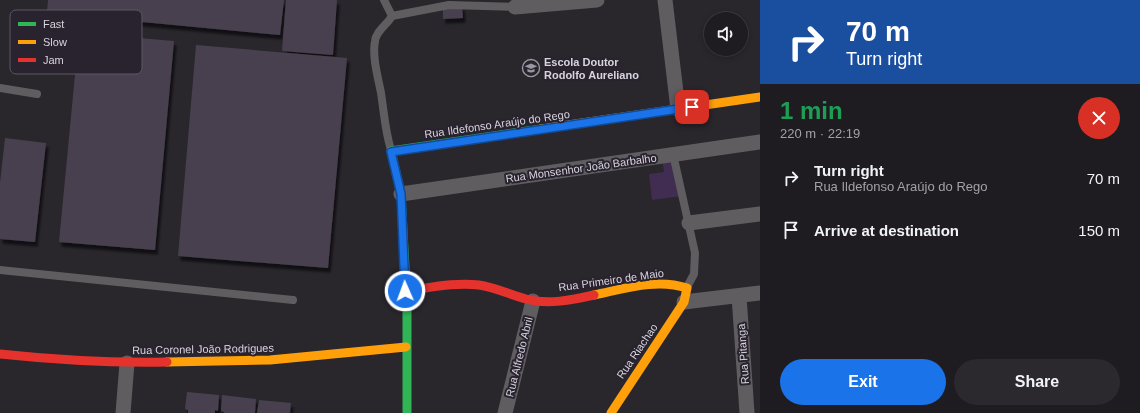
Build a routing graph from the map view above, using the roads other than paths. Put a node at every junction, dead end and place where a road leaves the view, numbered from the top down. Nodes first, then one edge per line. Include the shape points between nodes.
1 (384, 0) edge
2 (597, 0) edge
3 (665, 0) edge
4 (515, 7) joint
5 (392, 16) junction
6 (0, 88) edge
7 (38, 94) dead end
8 (760, 97) edge
9 (678, 109) junction
10 (760, 142) edge
11 (391, 152) junction
12 (673, 154) junction
13 (401, 194) junction
14 (760, 214) edge
15 (689, 223) junction
16 (0, 270) edge
17 (405, 291) junction
18 (760, 293) edge
19 (685, 295) junction
20 (739, 296) junction
21 (293, 300) dead end
22 (533, 300) junction
23 (406, 347) junction
24 (0, 354) edge
25 (128, 363) junction
26 (123, 413) edge
27 (407, 413) edge
28 (505, 413) edge
29 (611, 413) edge
30 (748, 413) edge

1 - 5 lane
2 - 4 street
3 - 9 street
4 - 5 lane via 449,5
5 - 11 lane via 377,34 375,41 384,121
6 - 7 lane
8 - 9 street, Rua Ildefonso Araújo do Rego
9 - 11 street, Rua Ildefonso Araújo do Rego
10 - 12 street, Rua Monsenhor João Barbalho
11 - 13 street
12 - 13 street, Rua Monsenhor João Barbalho
12 - 15 lane
13 - 17 street
14 - 15 street
15 - 19 lane via 696,264
16 - 21 lane
17 - 22 street, Rua Primeiro de Maio via 454,284 478,284
17 - 23 street
18 - 20 street
19 - 20 street
19 - 22 street, Rua Primeiro de Maio via 680,284 654,284 572,300
19 - 29 street, Rua Riachao
20 - 30 street, Rua Pitanga
22 - 28 street, Rua Alfredo Abril
23 - 25 street, Rua Coronel João Rodrigues via 270,360
23 - 27 street
24 - 25 street, Rua Coronel João Rodrigues
25 - 26 street

